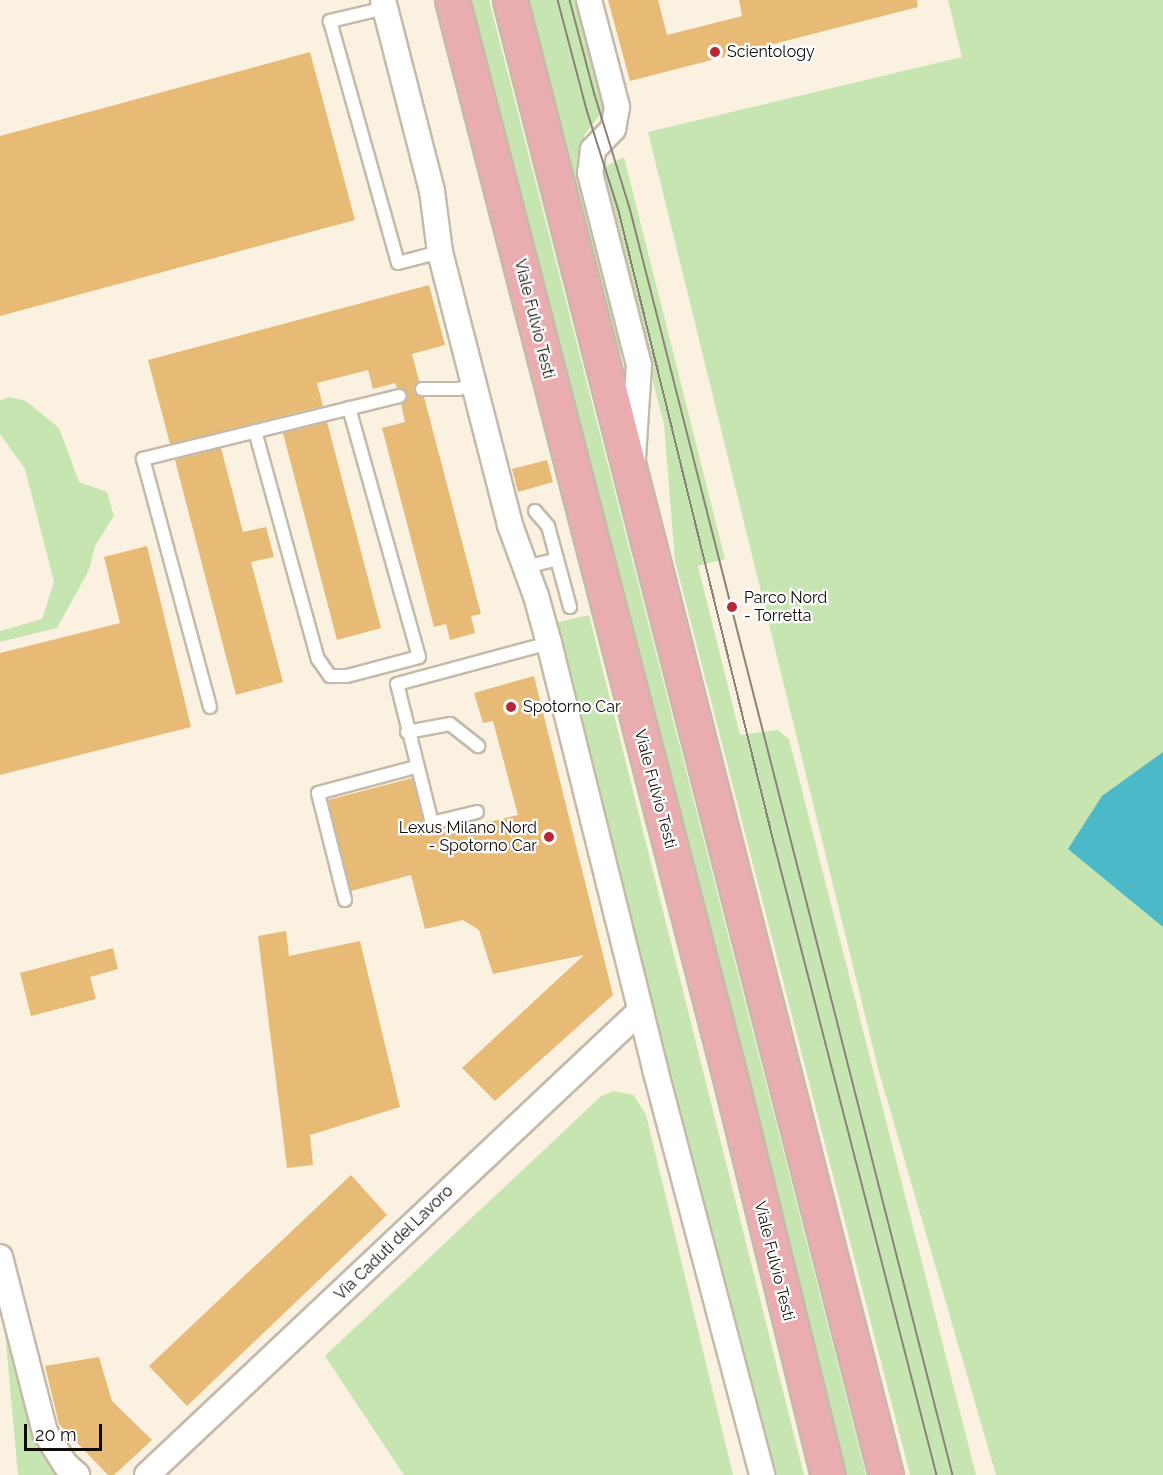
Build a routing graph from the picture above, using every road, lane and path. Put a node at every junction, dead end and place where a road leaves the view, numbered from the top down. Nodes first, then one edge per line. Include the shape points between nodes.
1 (452, 0) edge
2 (510, 0) edge
3 (589, 0) edge
4 (384, 4) edge
5 (440, 252) junction
6 (475, 384) junction
7 (422, 389) dead end
8 (399, 396) dead end
9 (349, 408) junction
10 (255, 431) junction
11 (632, 475) junction
12 (535, 511) dead end
13 (557, 559) junction
14 (526, 567) junction
15 (570, 607) dead end
16 (549, 643) junction
17 (210, 707) dead end
18 (407, 732) junction
19 (478, 746) dead end
20 (416, 767) junction
21 (477, 812) dead end
22 (345, 900) dead end
23 (640, 1011) junction
24 (0, 1257) edge
25 (77, 1475) edge
26 (147, 1475) edge
27 (762, 1475) edge
28 (828, 1475) edge
29 (886, 1475) edge

1 - 28 main road, Viale Fulvio Testi via 730,1077
2 - 11 main road
3 - 11 street via 617,107 613,129 593,150 590,173 639,365
4 - 5 street via 432,191
4 - 5 lane via 330,21 398,263
5 - 6 street
6 - 7 lane via 459,389
6 - 14 street via 510,525
8 - 9 lane
9 - 10 lane
9 - 10 lane via 418,657 347,676 330,676 318,659
10 - 17 lane via 143,459
11 - 29 main road
12 - 13 lane via 548,526
13 - 14 lane
13 - 15 lane
14 - 16 street
16 - 18 lane via 397,684
16 - 23 street
18 - 19 lane via 450,724
18 - 20 lane
20 - 21 lane via 432,823
20 - 22 lane via 318,793
23 - 26 street, Via Caduti del Lavoro
23 - 27 street
24 - 25 street via 45,1432

